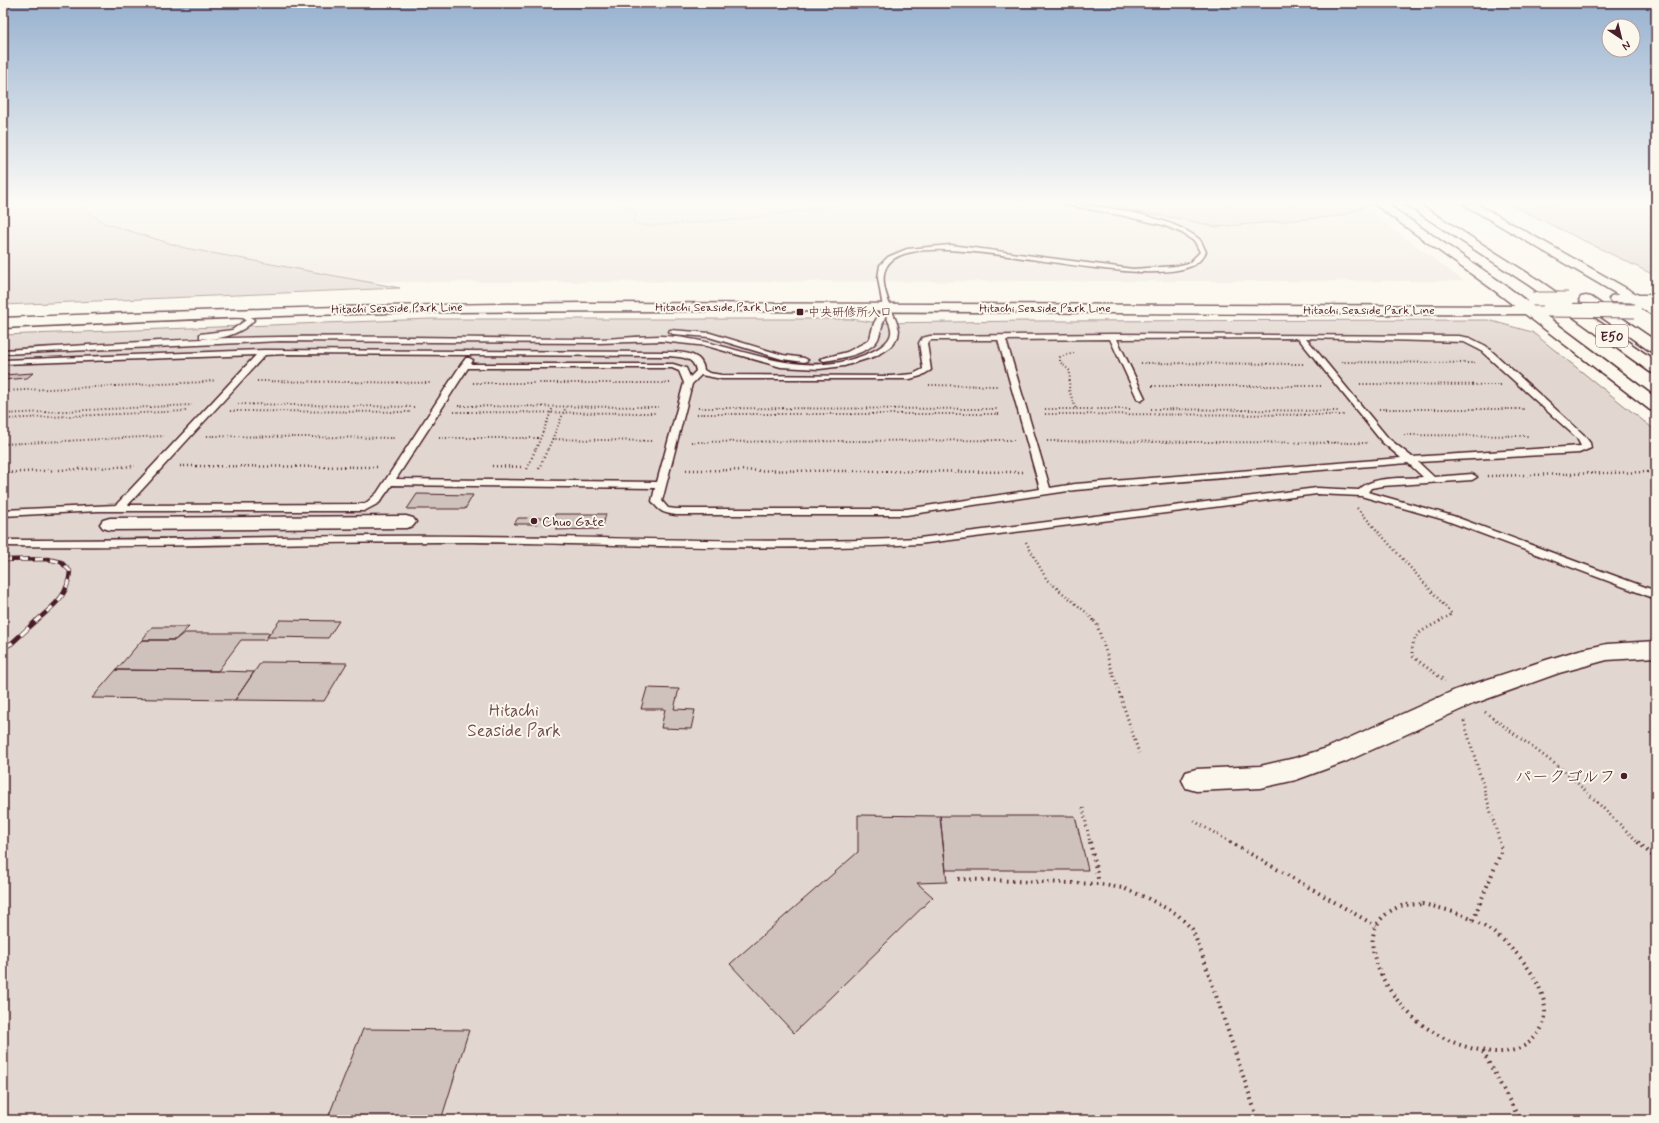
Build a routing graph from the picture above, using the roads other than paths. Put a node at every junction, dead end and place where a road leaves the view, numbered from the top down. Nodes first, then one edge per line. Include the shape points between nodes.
1 (895, 256) edge
2 (1022, 256) edge
3 (1200, 256) edge
4 (1454, 256) edge
5 (1493, 256) edge
6 (1555, 256) edge
7 (1563, 285) dead end
8 (1515, 299) junction
9 (1656, 299) edge
10 (886, 302) junction
11 (1532, 305) junction
12 (1635, 305) junction
13 (3, 312) edge
14 (1656, 312) edge
15 (198, 313) junction
16 (3, 323) edge
17 (710, 335) junction
18 (1112, 336) junction
19 (1300, 336) junction
20 (1000, 337) junction
21 (165, 339) junction
22 (698, 342) junction
23 (3, 346) edge
24 (1656, 348) edge
25 (3, 352) edge
26 (264, 352) junction
27 (473, 353) junction
28 (686, 356) junction
29 (3, 362) edge
30 (464, 366) junction
31 (1656, 369) edge
32 (683, 370) junction
33 (700, 371) junction
34 (688, 383) junction
35 (1141, 398) dead end
36 (1656, 406) edge
37 (1410, 460) junction
38 (1472, 477) road end
39 (1430, 478) junction
40 (389, 482) junction
41 (661, 485) junction
42 (1046, 491) junction
43 (1362, 492) junction
44 (3, 513) edge
45 (115, 516) junction
46 (406, 522) dead end
47 (3, 543) edge
48 (1656, 595) edge
49 (1656, 649) edge
50 (1196, 780) dead end

1 - 10 lane via 885,264 881,273
2 - 3 lane via 1133,271 1176,268 1191,264
4 - 8 main road
5 - 31 main road, E50
6 - 12 main road
7 - 24 main road, E50
8 - 10 main road, Hitachi Seaside Park Line
8 - 11 main road
9 - 12 main road, Hitachi Seaside Park Line
10 - 11 main road, Hitachi Seaside Park Line
10 - 13 main road, Hitachi Seaside Park Line via 422,296 316,298
10 - 15 main road, Hitachi Seaside Park Line via 310,309
10 - 17 lane via 870,344 834,358 807,360 782,357
10 - 22 lane via 895,331 893,339 886,347 870,356 841,364 815,367 787,366
11 - 12 main road, Hitachi Seaside Park Line, bridge via 1548,310
11 - 12 main road, Hitachi Seaside Park Line, bridge via 1616,299
11 - 36 main road
12 - 14 main road, Hitachi Seaside Park Line
15 - 16 main road, Hitachi Seaside Park Line
15 - 21 lane via 209,316 245,316 250,320 242,329 226,334
17 - 21 lane via 672,332 290,333
17 - 22 lane
18 - 19 lane
18 - 20 lane
18 - 35 lane
19 - 37 lane via 1385,440
19 - 37 lane via 1467,340 1483,348 1547,405 1585,443 1586,448
20 - 33 lane via 924,340 927,370 912,377 722,377 707,375
20 - 42 lane
21 - 23 lane
22 - 25 lane via 651,338 562,341 280,339
22 - 28 lane
26 - 27 lane
26 - 29 lane
26 - 45 lane
27 - 28 lane
27 - 30 lane
28 - 32 lane
28 - 33 lane via 696,359
30 - 32 lane via 673,366
30 - 40 lane
32 - 34 lane
33 - 34 lane
34 - 41 lane
37 - 39 lane
37 - 42 lane
38 - 39 lane
39 - 43 lane via 1382,483 1368,486
40 - 41 lane
40 - 45 lane via 378,499 364,508
41 - 42 lane via 658,501 665,510 676,512 906,512
43 - 47 lane via 1317,491 919,541 865,544 617,543 473,539 101,545
43 - 48 lane via 1449,518
44 - 45 lane
45 - 46 street
49 - 50 street via 1607,652 1579,658 1456,701 1336,755 1296,769 1260,777

